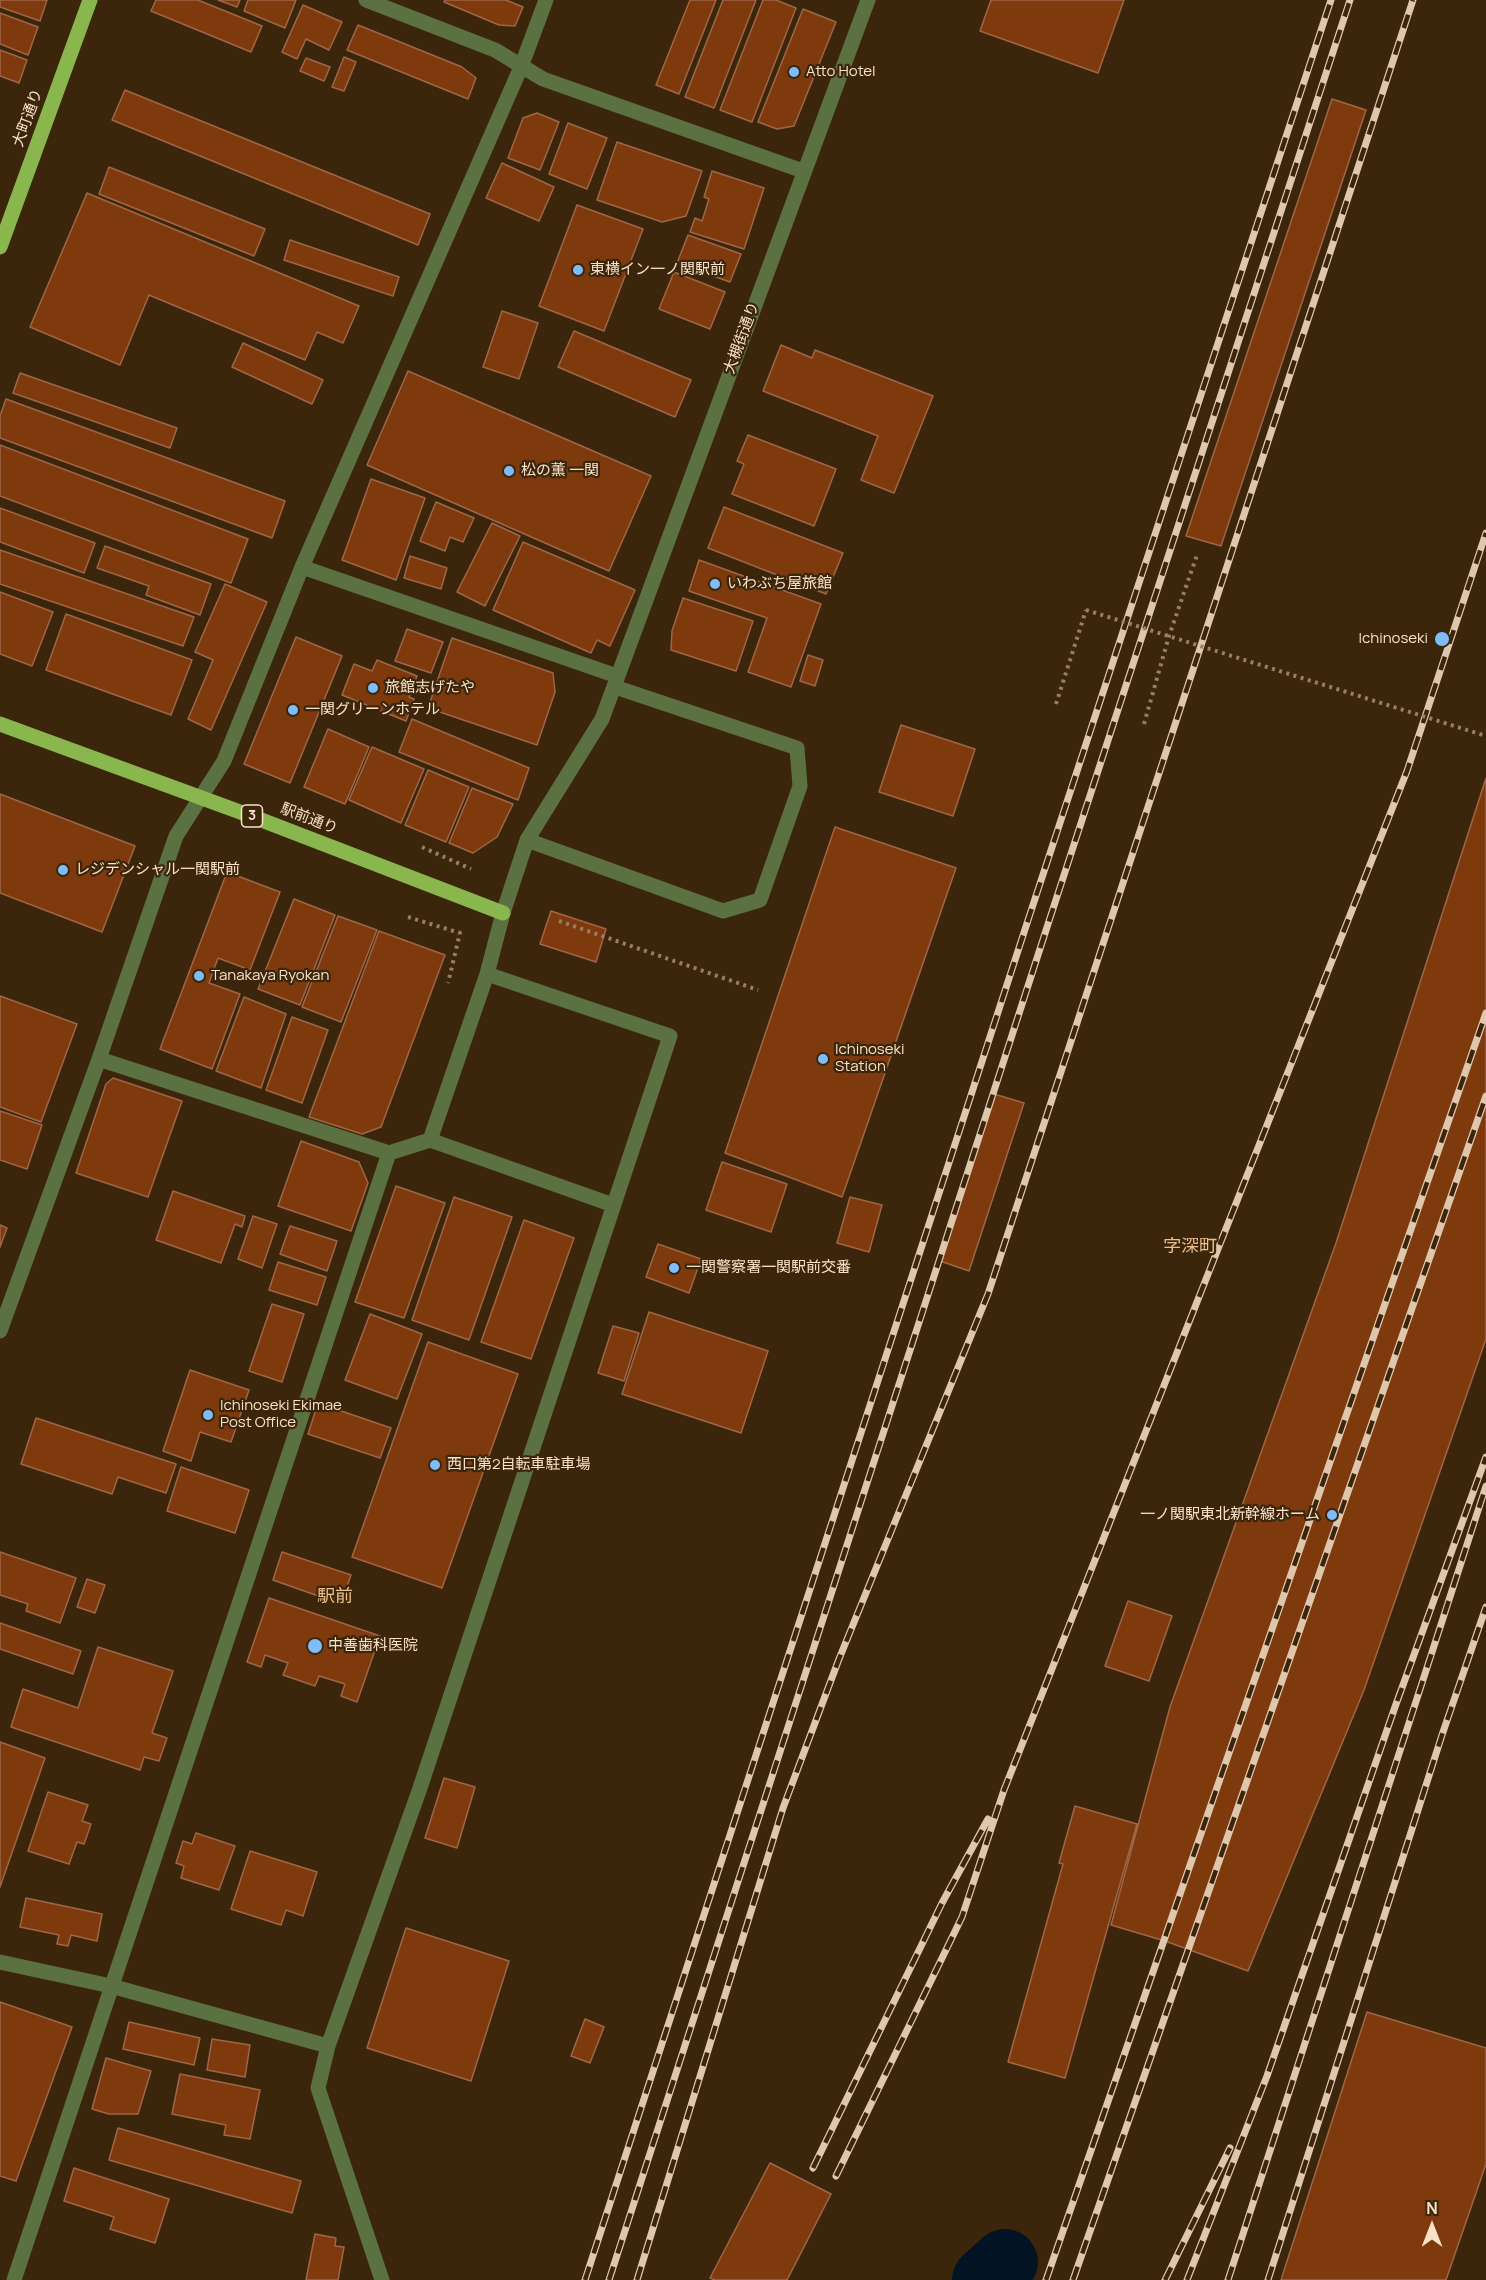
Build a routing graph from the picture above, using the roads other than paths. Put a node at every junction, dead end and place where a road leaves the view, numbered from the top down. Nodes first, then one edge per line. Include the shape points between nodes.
1 (90, 0) edge
2 (366, 0) edge
3 (546, 0) edge
4 (868, 0) edge
5 (521, 67) junction
6 (803, 171) junction
7 (0, 248) edge
8 (302, 567) junction
9 (616, 682) junction
10 (0, 724) edge
11 (200, 797) junction
12 (527, 840) junction
13 (503, 913) junction
14 (487, 974) junction
15 (99, 1059) junction
16 (430, 1140) junction
17 (389, 1153) junction
18 (613, 1205) junction
19 (0, 1331) edge
20 (0, 1962) edge
21 (111, 1986) junction
22 (328, 2046) junction
23 (14, 2280) edge
24 (382, 2280) edge

1 - 7 main road, 大町通り
2 - 5 street via 495,51
3 - 5 street
4 - 6 street, 大槻街通り
5 - 6 street via 543,80
5 - 8 street
6 - 9 street, 大槻街通り
8 - 9 street
8 - 11 street via 224,761
9 - 12 street, 大槻街通り via 602,719
9 - 12 street via 797,748 800,786 760,900 723,911
10 - 11 main road, 駅前通り / 3
11 - 13 main road, 駅前通り / 3
11 - 15 street via 176,836
12 - 13 street, 大槻街通り
13 - 14 street, 大槻街通り
14 - 16 street, 大槻街通り
14 - 18 street via 670,1036
15 - 17 street
15 - 19 street
16 - 17 street
16 - 18 street
17 - 21 street
18 - 22 street via 419,1791
20 - 21 street
21 - 22 street
21 - 23 street
22 - 24 street via 318,2088

